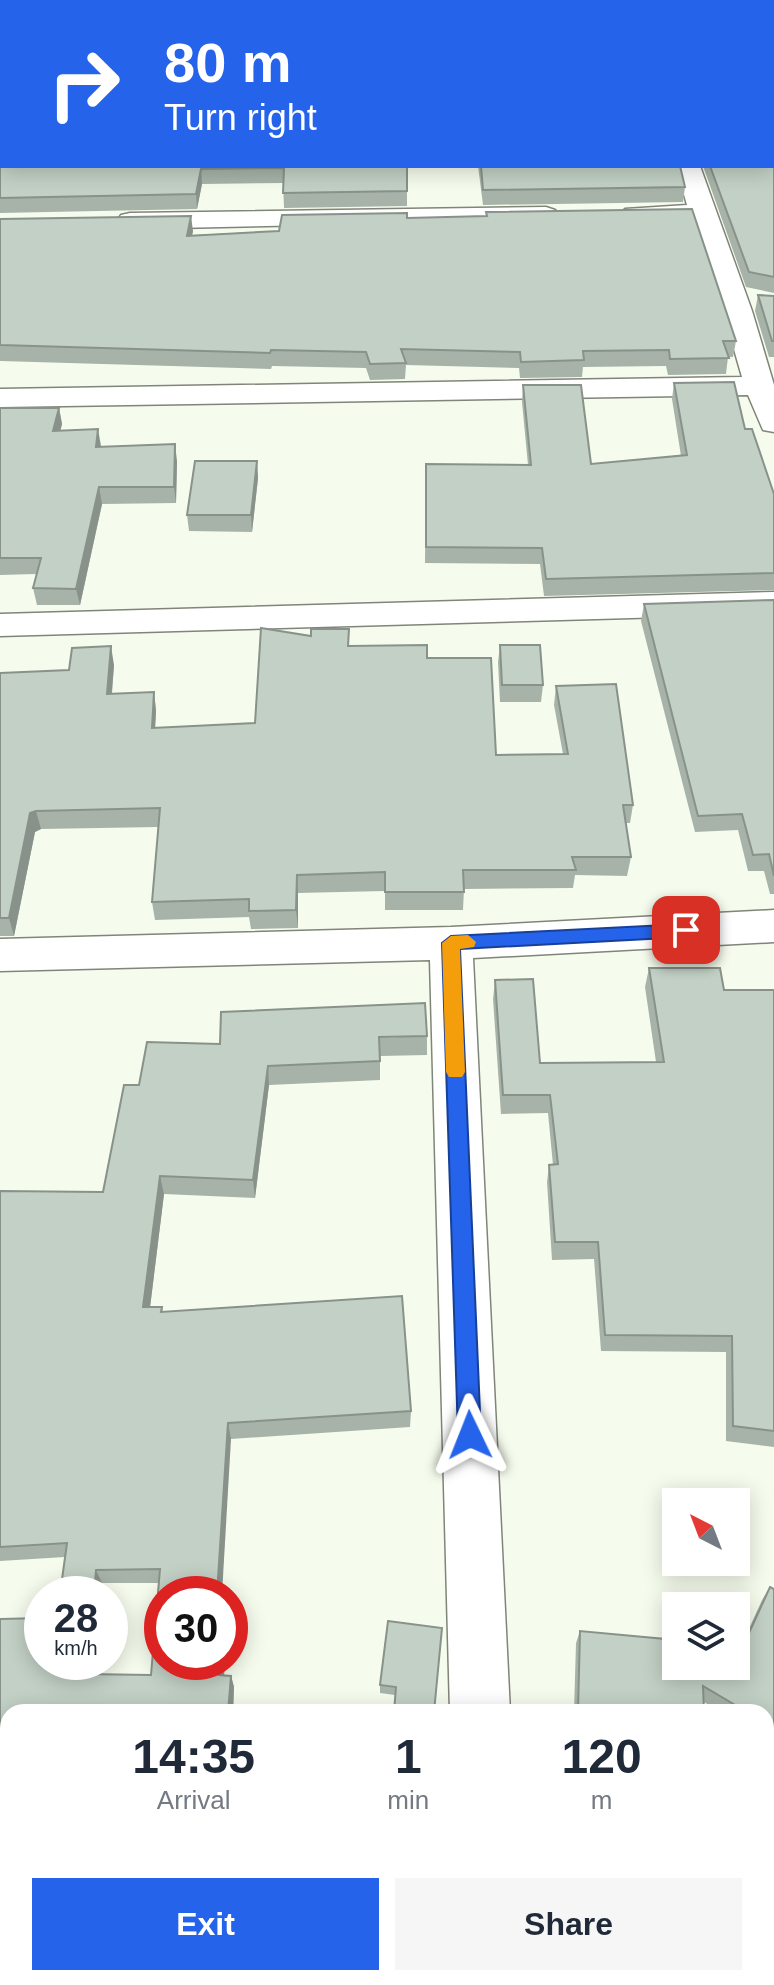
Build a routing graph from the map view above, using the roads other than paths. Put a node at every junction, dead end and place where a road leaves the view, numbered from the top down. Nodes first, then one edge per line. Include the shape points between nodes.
1 (689, 168) edge
2 (701, 213) junction
3 (605, 214) edge
4 (573, 215) edge
5 (111, 221) edge
6 (757, 386) junction
7 (0, 398) edge
8 (774, 423) edge
9 (774, 603) edge
10 (0, 625) edge
11 (774, 926) edge
12 (451, 943) junction
13 (0, 955) edge
14 (480, 1704) edge

1 - 2 street
2 - 3 street
2 - 6 street via 746,298
4 - 5 street
6 - 7 street
6 - 8 street
9 - 10 street
11 - 12 street
12 - 13 street
12 - 14 street

